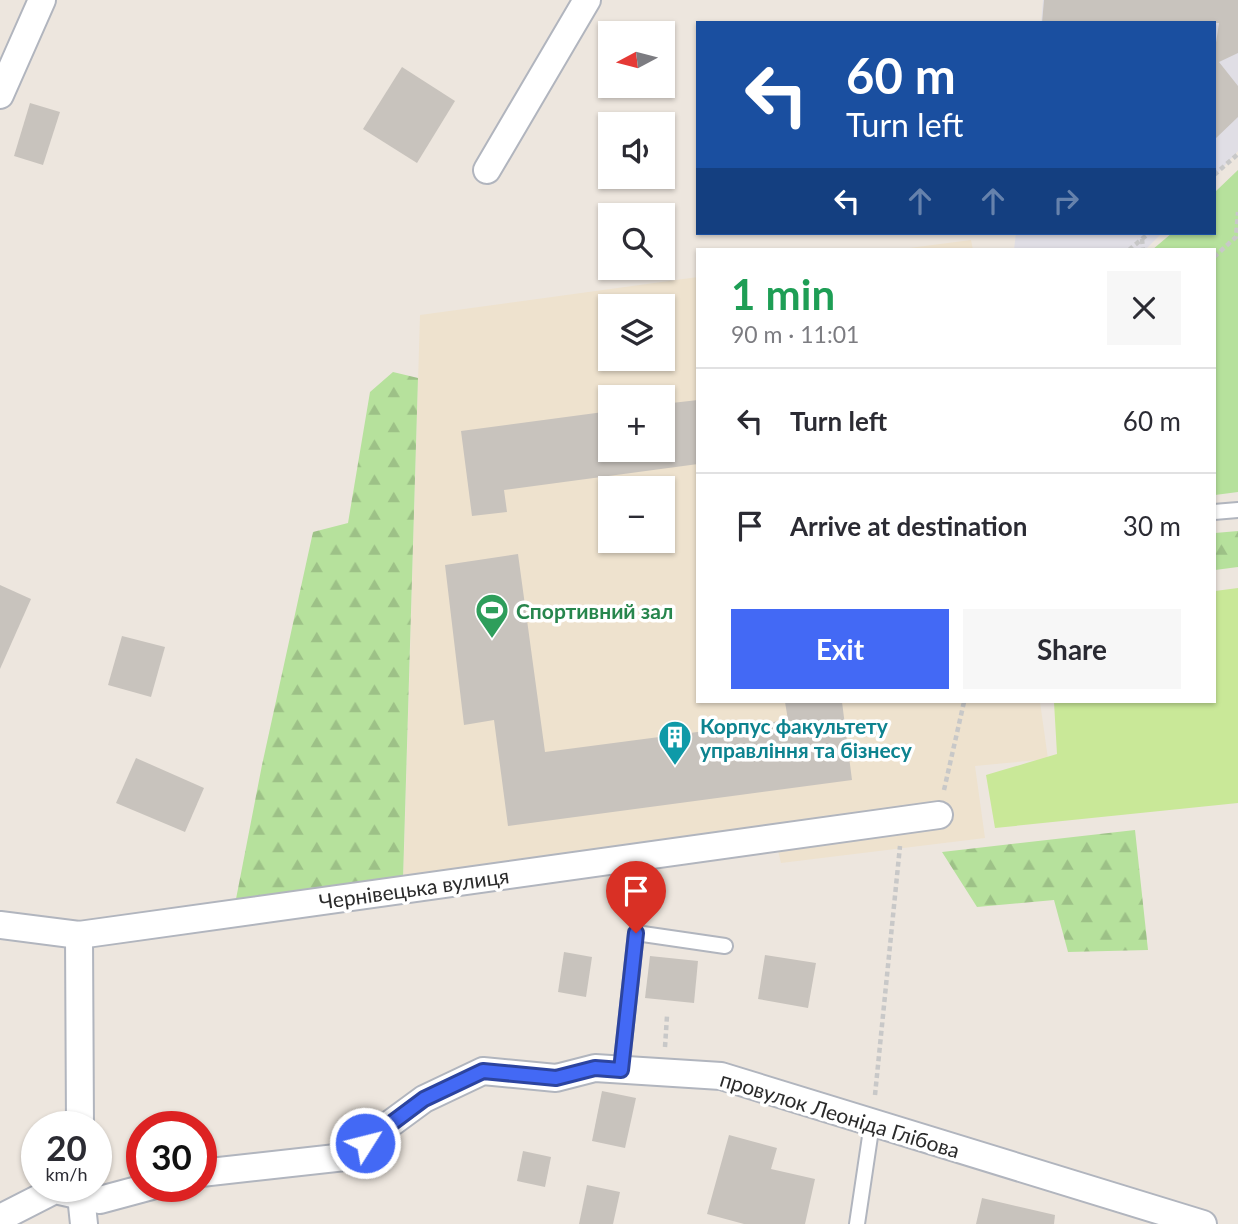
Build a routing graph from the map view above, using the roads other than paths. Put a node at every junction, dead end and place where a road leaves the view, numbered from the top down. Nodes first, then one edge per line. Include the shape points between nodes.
1 (42, 0) edge
2 (587, 0) edge
3 (0, 95) edge
4 (486, 170) dead end
5 (1238, 510) edge
6 (1216, 512) edge
7 (939, 815) road end
8 (0, 925) edge
9 (79, 935) junction
10 (725, 946) dead end
11 (621, 1070) junction
12 (80, 1111) edge
13 (872, 1123) junction
14 (217, 1171) edge
15 (31, 1202) edge
16 (81, 1202) edge
17 (0, 1218) edge
18 (84, 1224) edge
19 (857, 1224) edge
20 (1203, 1224) edge

1 - 3 street
2 - 4 street
5 - 6 lane
7 - 9 street, Чернівецька вулиця
8 - 9 street
9 - 12 street
10 - 11 lane via 636,933
11 - 13 street, провулок Леоніда Глібова via 721,1076
11 - 14 street, провулок Леоніда Глібова via 595,1068 556,1078 483,1071 424,1099 345,1157
13 - 19 lane
13 - 20 street, провулок Леоніда Глібова
15 - 17 street
16 - 18 street

